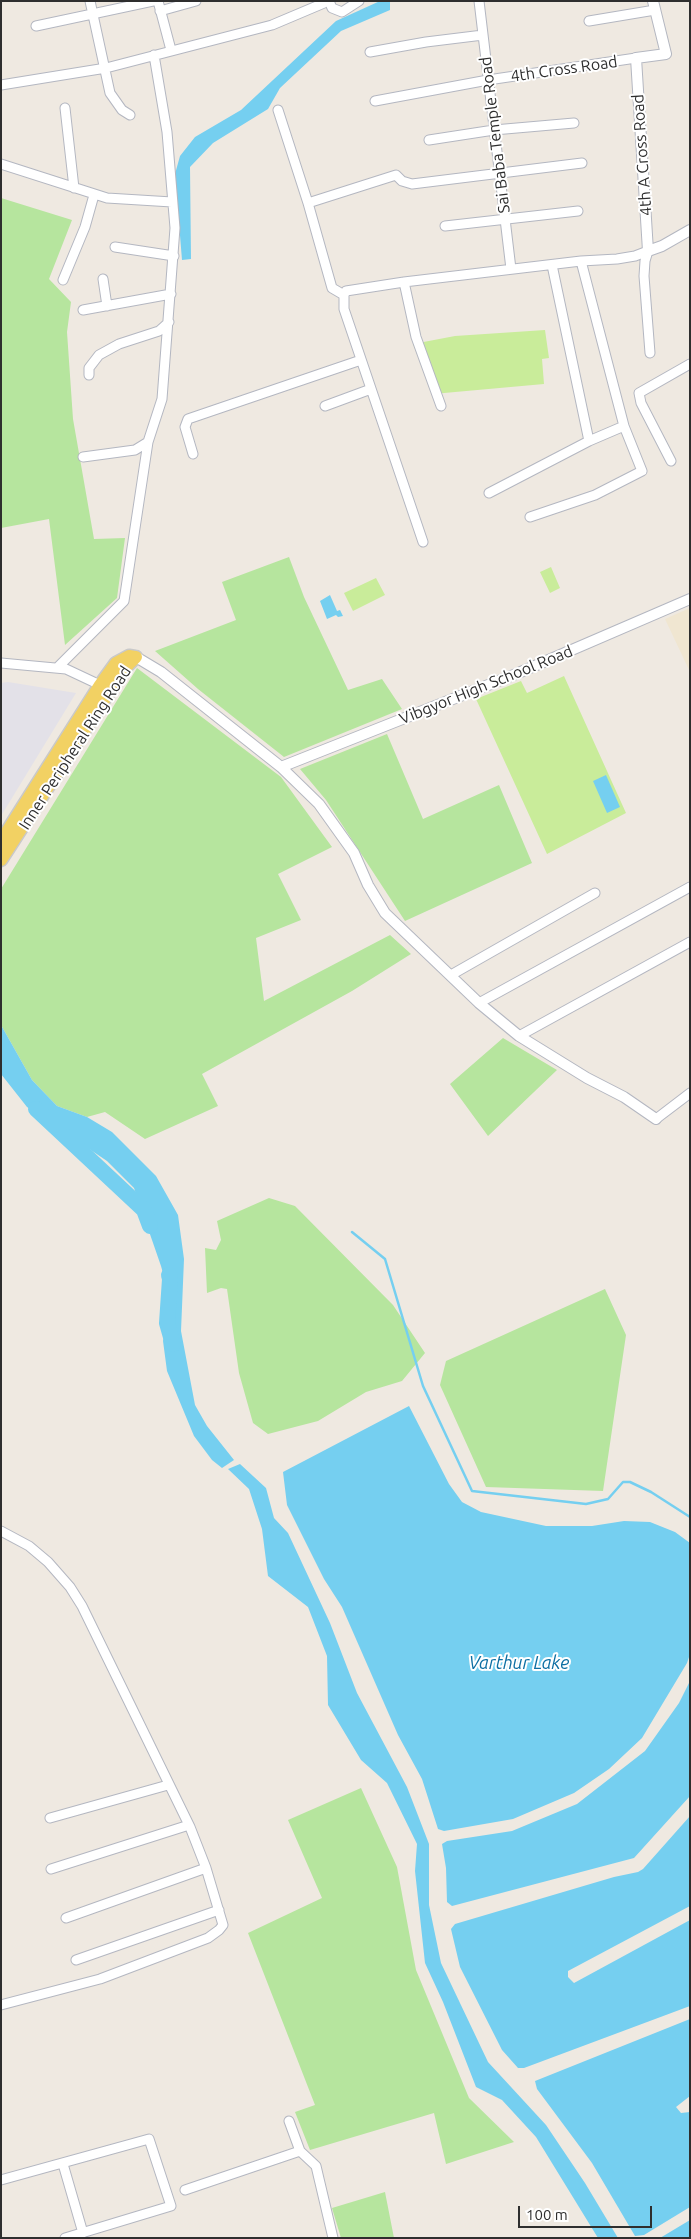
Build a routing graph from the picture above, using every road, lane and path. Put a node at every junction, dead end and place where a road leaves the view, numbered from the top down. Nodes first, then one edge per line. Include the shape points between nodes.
1 (90, 1) edge
2 (154, 1) edge
3 (158, 1) edge
4 (196, 1) edge
5 (359, 1) edge
6 (479, 1) edge
7 (327, 2) edge
8 (654, 5) edge
9 (160, 11) junction
10 (93, 14) junction
11 (588, 21) dead end
12 (36, 26) dead end
13 (483, 35) junction
14 (170, 50) junction
15 (370, 52) dead end
16 (154, 55) junction
17 (636, 58) junction
18 (106, 68) junction
19 (488, 80) junction
20 (1, 85) edge
21 (375, 101) dead end
22 (65, 108) dead end
23 (278, 110) dead end
24 (130, 115) dead end
25 (574, 123) dead end
26 (494, 130) junction
27 (429, 140) dead end
28 (582, 163) dead end
29 (1, 164) edge
30 (499, 174) junction
31 (74, 188) junction
32 (94, 195) junction
33 (172, 202) junction
34 (308, 203) junction
35 (578, 211) dead end
36 (505, 220) junction
37 (445, 226) dead end
38 (690, 230) edge
39 (115, 247) dead end
40 (648, 251) junction
41 (174, 256) junction
42 (581, 261) junction
43 (552, 265) junction
44 (511, 269) junction
45 (103, 279) dead end
46 (63, 280) dead end
47 (404, 282) junction
48 (171, 294) junction
49 (344, 295) junction
50 (107, 306) junction
51 (84, 310) dead end
52 (169, 322) junction
53 (650, 353) dead end
54 (361, 360) junction
55 (690, 364) edge
56 (89, 375) dead end
57 (371, 389) junction
58 (325, 406) dead end
59 (441, 406) dead end
60 (624, 426) junction
61 (589, 440) junction
62 (148, 442) junction
63 (193, 454) dead end
64 (83, 457) dead end
65 (671, 461) dead end
66 (489, 492) dead end
67 (530, 517) dead end
68 (423, 542) dead end
69 (690, 600) edge
70 (136, 657) joint
71 (1, 663) edge
72 (120, 666) junction
73 (61, 669) junction
74 (100, 685) junction
75 (281, 767) junction
76 (1, 841) edge
77 (1, 860) edge
78 (690, 887) edge
79 (595, 893) dead end
80 (690, 942) edge
81 (451, 975) junction
82 (479, 1003) junction
83 (519, 1036) junction
84 (690, 1093) edge
85 (656, 1119) joint
86 (1, 1531) edge
87 (168, 1785) junction
88 (50, 1818) dead end
89 (188, 1825) junction
90 (206, 1868) junction
91 (52, 1869) dead end
92 (219, 1910) junction
93 (66, 1918) dead end
94 (76, 1960) dead end
95 (1, 2005) edge
96 (289, 2121) dead end
97 (300, 2151) junction
98 (63, 2164) junction
99 (1, 2180) edge
100 (185, 2190) dead end
101 (83, 2233) junction
102 (64, 2238) edge
103 (333, 2238) edge

1 - 10 street
2 - 10 street
3 - 9 street
4 - 9 street
5 - 7 street via 342,12
6 - 13 street, Sai Baba Temple Road
7 - 14 street via 272,25
8 - 11 street
8 - 17 street via 666,54
9 - 14 street
10 - 12 street
10 - 18 street
13 - 15 street
13 - 19 street, Sai Baba Temple Road
14 - 16 street
16 - 18 street
16 - 33 street via 167,132
17 - 19 street, 4th Cross Road
17 - 40 street, 4th A Cross Road
18 - 20 street
18 - 24 street via 110,93 122,110
19 - 21 street, 4th Cross Road
19 - 26 street, Sai Baba Temple Road
22 - 31 street
23 - 34 street
25 - 26 street
26 - 27 street
26 - 30 street, Sai Baba Temple Road
28 - 30 street
29 - 31 street
30 - 34 street via 412,184 402,181 396,174
30 - 36 street, Sai Baba Temple Road
31 - 32 street
32 - 33 street
32 - 46 street via 85,227
33 - 41 street
34 - 49 street via 332,288
35 - 36 street
36 - 37 street
36 - 44 street, Sai Baba Temple Road
38 - 40 street
39 - 41 street
40 - 42 street via 617,259
40 - 53 street via 644,276
41 - 48 street
42 - 43 street
42 - 60 street
43 - 44 street
43 - 61 street
44 - 47 street
45 - 50 street
47 - 49 street via 346,291
47 - 59 street via 416,337
48 - 50 street
48 - 52 street
49 - 54 street via 344,309
50 - 51 street
52 - 56 street via 159,330 98,355 88,368
52 - 62 street via 162,399
54 - 57 street
54 - 63 street via 188,419 184,427
55 - 65 street via 639,393
57 - 58 street
57 - 68 street
60 - 61 street
60 - 67 street via 642,471 595,495
61 - 66 street
62 - 64 street via 135,450
62 - 73 street via 124,601
69 - 75 street, Vibgyor High School Road via 516,674
70 - 72 main road, Inner Peripheral Ring Road
70 - 75 street via 161,672
71 - 73 street
72 - 74 main road, Inner Peripheral Ring Road
72 - 77 main road, Inner Peripheral Ring Road
73 - 74 street
74 - 76 main road, Inner Peripheral Ring Road
75 - 81 street via 331,820 354,853 385,914
78 - 82 street
79 - 81 street
80 - 83 street
81 - 82 street
82 - 83 street
83 - 85 street
84 - 85 street
86 - 87 street via 30,1546 70,1587 112,1666
87 - 88 street
87 - 89 street
89 - 90 street
89 - 91 street
90 - 92 street
90 - 93 street
92 - 94 street
92 - 95 street via 223,1925 208,1938 100,1979
96 - 97 street
97 - 100 street
97 - 103 street via 316,2166
98 - 99 street
98 - 101 street
98 - 101 street via 149,2139 171,2206
101 - 102 street

